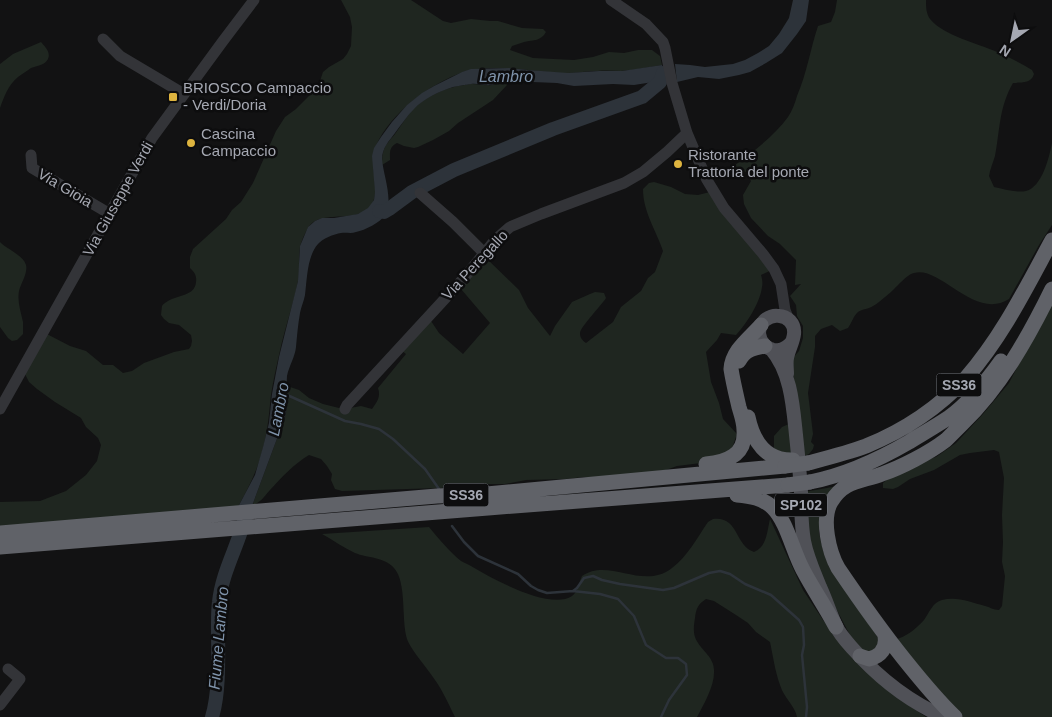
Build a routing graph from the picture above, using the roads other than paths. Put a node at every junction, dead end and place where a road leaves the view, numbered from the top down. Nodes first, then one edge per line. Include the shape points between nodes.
1 (254, 0) edge
2 (611, 0) edge
3 (103, 39) dead end
4 (184, 94) junction
5 (687, 133) junction
6 (30, 155) dead end
7 (420, 193) dead end
8 (110, 214) junction
9 (1052, 240) edge
10 (484, 253) junction
11 (1052, 278) edge
12 (782, 284) junction
13 (1052, 289) edge
14 (789, 320) junction
15 (766, 321) junction
16 (792, 342) junction
17 (768, 348) junction
18 (787, 378) junction
19 (0, 409) edge
20 (345, 409) dead end
21 (798, 461) junction
22 (585, 485) junction
23 (529, 505) junction
24 (0, 532) edge
25 (0, 547) edge
26 (836, 627) junction
27 (886, 636) junction
28 (860, 656) junction
29 (8, 669) dead end
30 (0, 705) edge
31 (944, 717) edge
32 (955, 717) edge

1 - 4 street, Via Giuseppe Verdi
2 - 5 street via 646,24 663,42
3 - 4 street via 120,56
4 - 8 street, Via Giuseppe Verdi via 152,138
5 - 10 street, Via Peregallo via 643,172 624,183 510,227
5 - 12 street via 707,180 724,208 763,254
6 - 8 street, Via Gioia via 32,168
7 - 10 street
8 - 19 street, Via Giuseppe Verdi
9 - 21 highway, SS36 via 991,346 955,388 905,427 866,446 833,457
10 - 20 street, Via Peregallo
11 - 23 highway, SS36, bridge via 1015,340 981,387 949,417 874,461 836,476 788,485
12 - 14 street via 784,310
12 - 15 street via 774,311
13 - 27 highway via 1017,354 992,390 946,440 883,474 851,483 830,504 826,516 832,558
14 - 15 main road via 780,316
14 - 16 main road via 794,328
15 - 17 main road via 760,336
15 - 22 highway via 737,351 731,363 744,428 743,443 734,456 721,462
16 - 17 main road via 780,350
16 - 18 main road, SP102 via 786,360
17 - 18 main road, SP102 via 780,361
17 - 21 highway via 748,351 737,365 751,428 758,443 770,454
18 - 26 main road, SP102 via 794,410 804,542
21 - 22 highway, SS36
22 - 24 highway, SS36
23 - 25 highway, SS36
23 - 26 highway via 737,495 762,500 780,518 803,570
26 - 28 main road, SP102
27 - 28 highway via 885,648 878,655 869,659
27 - 32 highway
28 - 31 main road, SP102 via 890,684
29 - 30 street via 20,679

